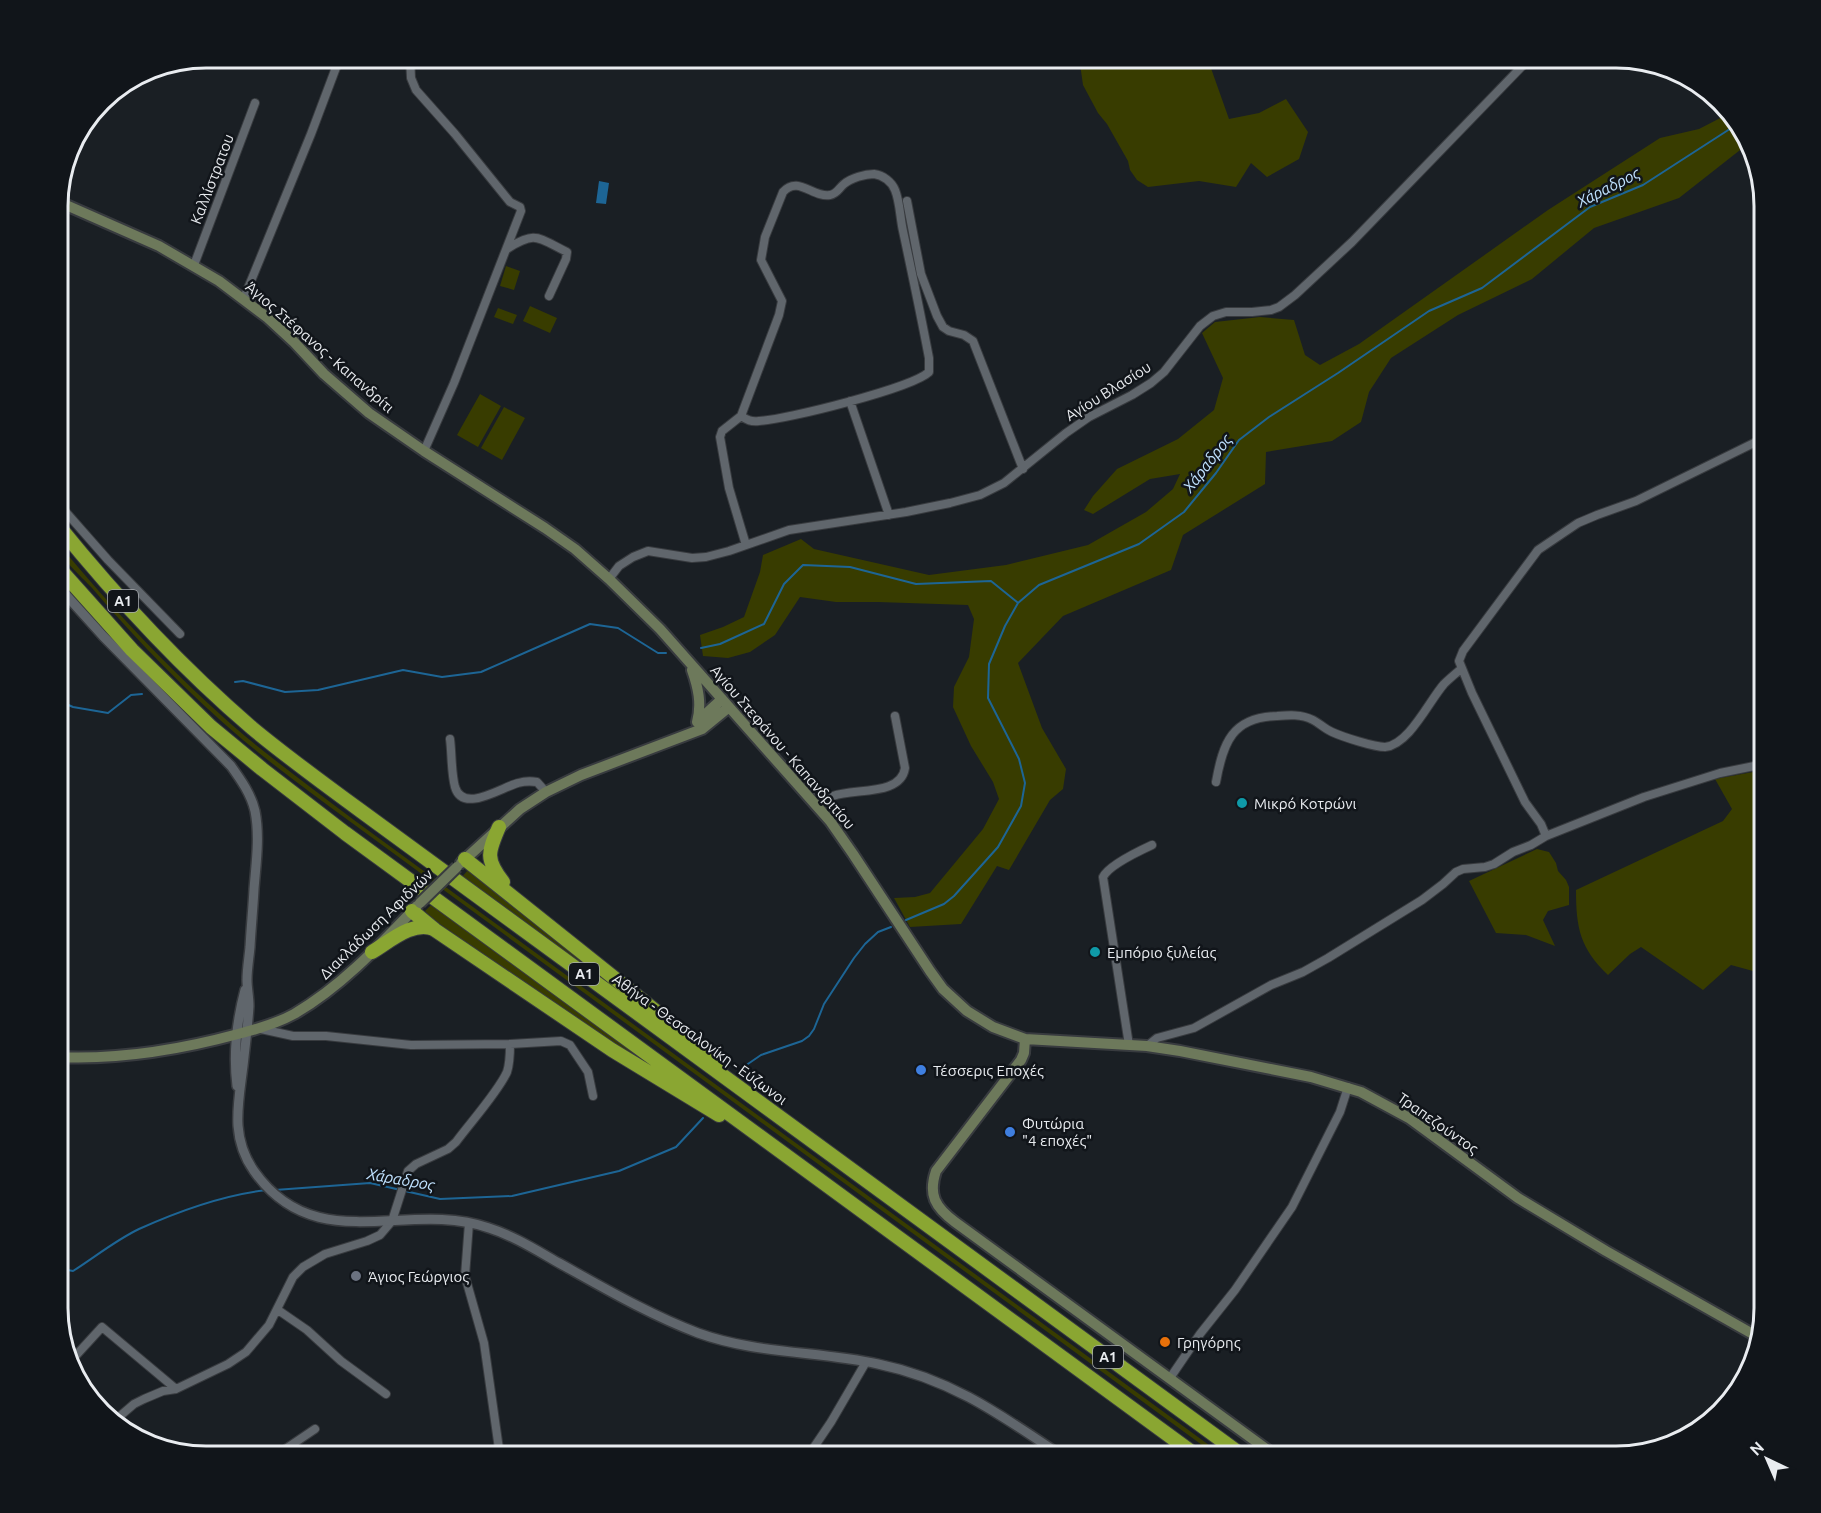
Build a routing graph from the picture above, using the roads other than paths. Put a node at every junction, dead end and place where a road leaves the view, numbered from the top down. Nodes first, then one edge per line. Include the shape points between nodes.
1 (336, 68) edge
2 (411, 68) edge
3 (1520, 68) edge
4 (255, 102) dead end
5 (907, 201) dead end
6 (68, 206) edge
7 (505, 249) junction
8 (194, 265) junction
9 (549, 296) dead end
10 (244, 298) junction
11 (850, 401) junction
12 (741, 416) junction
13 (1754, 443) edge
14 (424, 451) junction
15 (1023, 469) junction
16 (68, 515) edge
17 (889, 515) junction
18 (68, 537) edge
19 (746, 545) junction
20 (68, 578) edge
21 (609, 579) junction
22 (68, 597) edge
23 (180, 634) dead end
24 (688, 661) junction
25 (1461, 669) junction
26 (725, 703) junction
27 (229, 707) junction
28 (242, 714) dead end
29 (895, 716) dead end
30 (697, 722) junction
31 (685, 736) junction
32 (450, 739) dead end
33 (309, 765) dead end
34 (1754, 766) edge
35 (322, 782) junction
36 (1215, 782) dead end
37 (546, 792) junction
38 (816, 806) junction
39 (499, 827) junction
40 (330, 828) dead end
41 (345, 833) junction
42 (1546, 836) junction
43 (1152, 845) dead end
44 (461, 863) junction
45 (513, 896) junction
46 (416, 907) junction
47 (435, 930) junction
48 (372, 952) junction
49 (261, 1029) junction
50 (242, 1033) junction
51 (1024, 1038) junction
52 (510, 1044) junction
53 (1129, 1045) junction
54 (1147, 1046) junction
55 (68, 1057) edge
56 (1348, 1087) junction
57 (593, 1096) dead end
58 (808, 1138) junction
59 (790, 1158) junction
60 (392, 1221) junction
61 (469, 1223) junction
62 (278, 1310) junction
63 (1751, 1333) edge
64 (76, 1355) edge
65 (866, 1362) junction
66 (1170, 1378) junction
67 (177, 1389) junction
68 (386, 1394) dead end
69 (120, 1416) edge
70 (315, 1429) dead end
71 (290, 1446) edge
72 (499, 1446) edge
73 (814, 1446) edge
74 (1047, 1446) edge
75 (1183, 1446) edge
76 (1229, 1446) edge
77 (1262, 1446) edge

1 - 10 street
2 - 7 street via 411,78 423,101 510,202 519,207 520,216
3 - 15 street, Αγίου Βλασίου via 1352,242 1295,295 1271,310 1213,316 1151,383 1089,417
4 - 8 street, Καλλίστρατου
5 - 15 street via 921,274 937,316 943,327 973,341
6 - 8 main road, Άγιος Στέφανος - Καπανδρίτι
7 - 9 street via 529,237 567,252
7 - 14 street
8 - 10 main road, Άγιος Στέφανος - Καπανδρίτι
10 - 14 main road, Άγιος Στέφανος - Καπανδρίτι via 345,394
11 - 12 street via 762,421
11 - 12 street via 923,377 930,366 896,192 890,181 876,174 845,182 831,195 797,185 783,192 765,237 761,260 782,301
11 - 17 street
12 - 19 street via 720,437 729,488
13 - 25 street via 1636,501 1578,523 1547,543 1463,651
14 - 21 main road, Άγιος Στέφανος - Καπανδρίτι via 575,549
15 - 17 street, Αγίου Βλασίου via 980,495
16 - 23 street
17 - 19 street, Αγίου Βλασίου via 789,530
18 - 27 highway, Αθήνα - Θεσσαλονίκη - Εύζωνοι / Α1 via 118,596
19 - 21 street, Αγίου Βλασίου via 692,558 648,551 619,566
20 - 41 highway, Α1 via 132,650 239,754
21 - 24 main road, Αγίου Στεφάνου - Καπανδριτίου
22 - 50 street via 231,765 247,790 255,812 258,849 247,981 249,1005
24 - 26 main road, Αγίου Στεφάνου - Καπανδριτίου
24 - 30 main road via 699,694
25 - 36 street via 1445,682 1408,734 1385,747 1332,732 1312,719 1296,715 1248,721 1230,736
25 - 42 street via 1525,802
26 - 30 main road, Διακλάδωση Αφιδνών
26 - 31 main road, Διακλάδωση Αφιδνών via 702,729
26 - 38 main road, Αγίου Στεφάνου - Καπανδριτίου
27 - 28 highway
27 - 35 highway, Αθήνα - Θεσσαλονίκη - Εύζωνοι / Α1
29 - 38 street via 905,768 899,781 835,795
30 - 31 main road, Διακλάδωση Αφιδνών
31 - 37 main road, Διακλάδωση Αφιδνών
32 - 37 street via 456,790 465,798 475,800 530,781 537,782
33 - 35 highway
34 - 42 street via 1683,784
35 - 58 highway, Αθήνα - Θεσσαλονίκη - Εύζωνοι / Α1
37 - 39 main road, Διακλάδωση Αφιδνών
38 - 51 main road, Αγίου Στεφάνου - Καπανδριτίου via 842,837 943,989 975,1016
39 - 44 main road, Διακλάδωση Αφιδνών
39 - 45 highway via 489,857 492,868
40 - 41 highway
41 - 59 highway, Α1
42 - 54 street via 1494,864 1456,872 1422,900 1320,963 1194,1028 1157,1038
43 - 53 street via 1102,877
44 - 45 highway
44 - 46 main road, Διακλάδωση Αφιδνών, bridge
45 - 58 highway
46 - 47 highway
46 - 48 main road, Διακλάδωση Αφιδνών
47 - 48 highway via 418,927
47 - 59 highway via 612,1050
48 - 49 main road, Διακλάδωση Αφιδνών via 315,1001
49 - 50 main road, Διακλάδωση Αφιδνών
49 - 52 street via 293,1036 411,1045
50 - 55 main road, Διακλάδωση Αφιδνών via 144,1054
50 - 60 street via 243,1069 237,1121 248,1162 267,1186 302,1212 334,1221
51 - 53 main road, Τραπεζούντος
51 - 66 main road via 1020,1060 939,1166 933,1182 935,1200 955,1222
52 - 57 street via 561,1041 570,1045 588,1072
52 - 60 street via 506,1072 456,1142 408,1172
53 - 54 main road, Τραπεζούντος
54 - 56 main road, Τραπεζούντος
56 - 63 main road, Τραπεζούντος via 1409,1118 1518,1198
56 - 66 street via 1340,1112 1292,1207
58 - 76 highway, Αθήνα - Θεσσαλονίκη - Εύζωνοι / Α1
59 - 75 highway, Α1
60 - 61 street via 417,1218
60 - 62 street via 373,1238 325,1254 303,1267 293,1277
61 - 65 street via 520,1241 653,1313 698,1332 750,1346
61 - 72 street via 465,1276 484,1343
62 - 67 street via 246,1352
62 - 68 street
64 - 67 street via 102,1327
65 - 73 street
65 - 74 street via 909,1371 961,1392
66 - 77 main road
67 - 69 street via 144,1399
70 - 71 street

